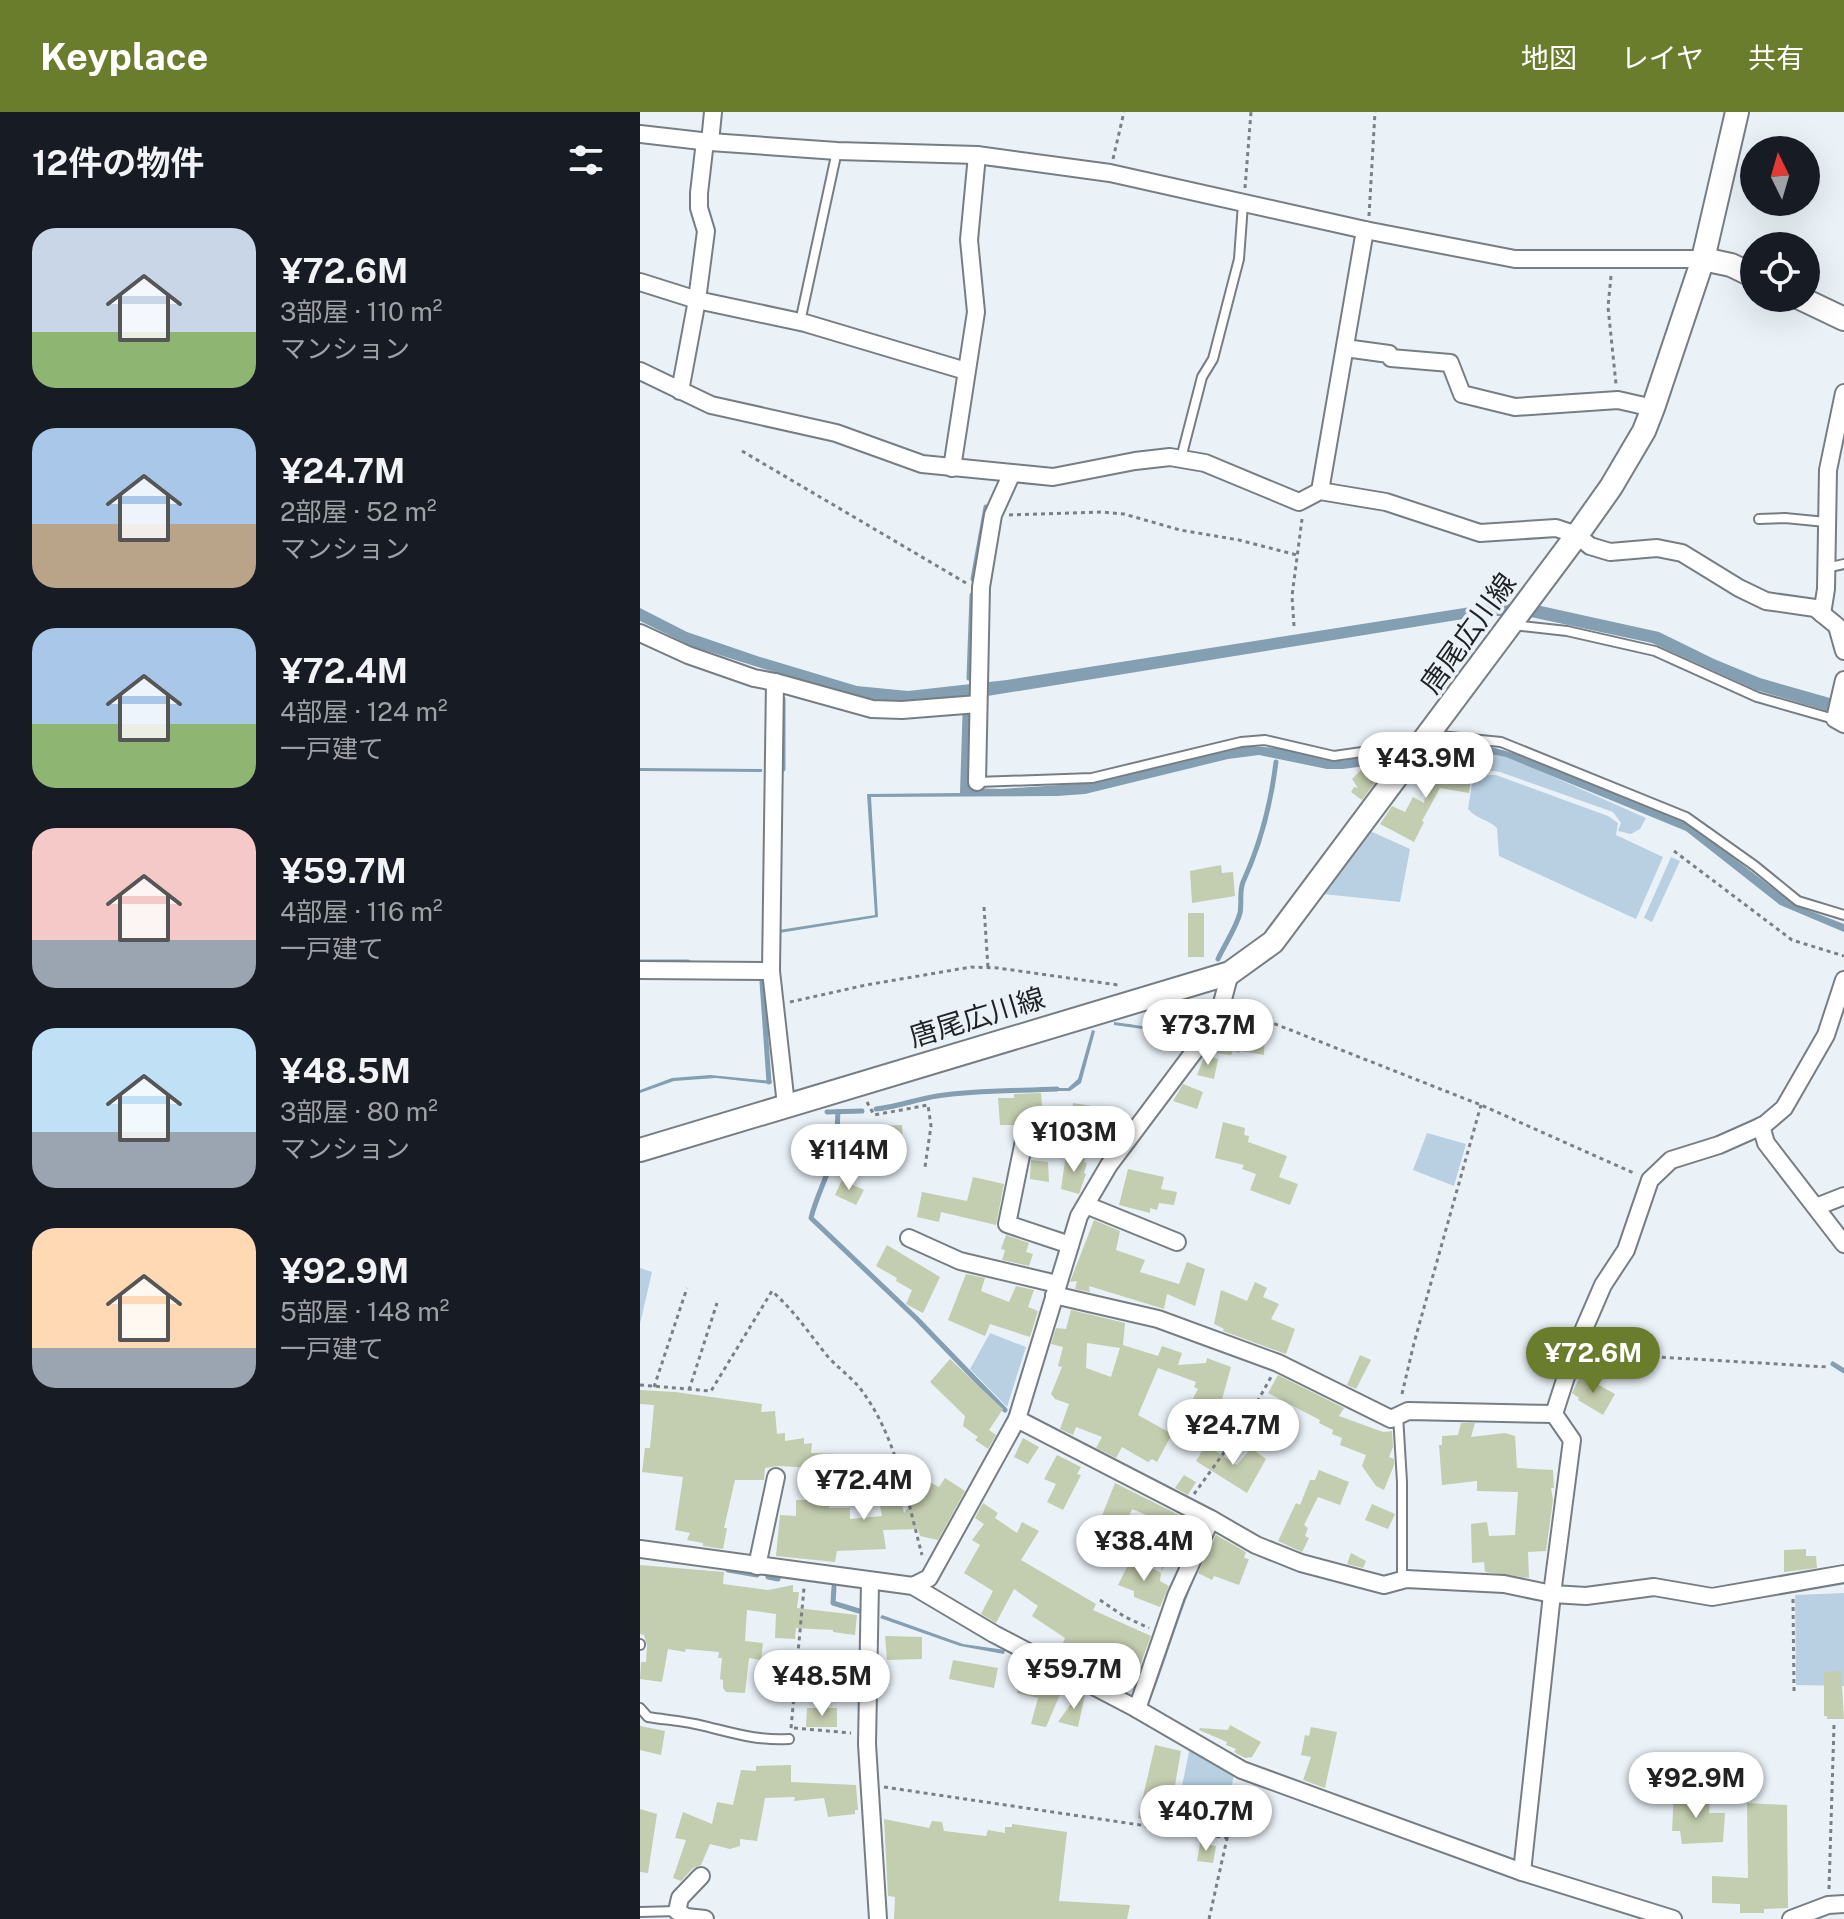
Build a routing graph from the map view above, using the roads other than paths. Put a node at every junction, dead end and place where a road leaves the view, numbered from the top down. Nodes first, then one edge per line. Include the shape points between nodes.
1 (713, 112) edge
2 (1737, 112) edge
3 (641, 138) edge
4 (708, 141) junction
5 (837, 151) junction
6 (977, 155) junction
7 (1243, 204) junction
8 (1366, 230) junction
9 (1703, 259) junction
10 (1740, 269) edge
11 (640, 282) edge
12 (697, 300) junction
13 (1820, 308) edge
14 (1844, 319) edge
15 (800, 322) junction
16 (1345, 348) junction
17 (640, 371) edge
18 (966, 371) junction
19 (680, 391) junction
20 (1844, 393) edge
21 (1653, 408) junction
22 (1838, 454) edge
23 (1181, 459) junction
24 (952, 468) junction
25 (1012, 473) junction
26 (1320, 491) junction
27 (1759, 519) dead end
28 (1826, 522) junction
29 (1577, 535) junction
30 (1844, 564) edge
31 (1826, 568) junction
32 (1822, 614) junction
33 (1518, 615) junction
34 (1840, 624) edge
35 (640, 633) edge
36 (1844, 651) edge
37 (1844, 680) edge
38 (775, 682) junction
39 (978, 702) junction
40 (1838, 720) edge
41 (1423, 744) junction
42 (977, 782) joint
43 (1844, 915) edge
44 (640, 970) edge
45 (771, 971) junction
46 (1230, 973) junction
47 (1844, 980) edge
48 (786, 1105) junction
49 (1027, 1126) dead end
50 (1761, 1126) junction
51 (640, 1150) edge
52 (1844, 1196) edge
53 (1086, 1205) junction
54 (1816, 1207) junction
55 (909, 1238) dead end
56 (1177, 1242) dead end
57 (1844, 1244) edge
58 (1070, 1245) junction
59 (1056, 1289) junction
60 (1398, 1414) junction
61 (1554, 1414) junction
62 (1017, 1419) junction
63 (776, 1477) dead end
64 (1211, 1519) junction
65 (640, 1549) edge
66 (757, 1566) junction
67 (1844, 1574) edge
68 (1402, 1580) junction
69 (870, 1582) junction
70 (913, 1586) junction
71 (1552, 1594) junction
72 (640, 1708) edge
73 (1137, 1709) junction
74 (789, 1739) road end
75 (1522, 1872) junction
76 (701, 1876) dead end
77 (1836, 1905) edge
78 (677, 1911) junction
79 (640, 1912) edge
80 (705, 1919) edge
81 (878, 1919) edge
82 (1673, 1919) edge
83 (1791, 1919) edge

1 - 4 street
2 - 9 main road, 唐尾広川線
3 - 4 street
4 - 5 street
4 - 12 street via 699,193 706,231
5 - 6 street
5 - 15 lane
6 - 7 street via 1110,173
6 - 18 street via 969,240 976,312
7 - 8 street
7 - 23 lane via 1239,259
8 - 9 street via 1515,259
8 - 16 street
9 - 10 main road
9 - 21 main road, 唐尾広川線
11 - 12 street
12 - 15 street
12 - 19 street
13 - 14 main road
15 - 18 street
16 - 21 street via 1450,363 1462,394 1515,407 1618,400
16 - 26 street
17 - 19 street
18 - 24 street
19 - 24 street via 711,405 836,433 922,464
20 - 22 street
21 - 29 main road, 唐尾広川線 via 1611,487
22 - 28 street via 1828,470
23 - 25 street via 1135,461 1053,477
23 - 26 street via 1205,463 1299,502
24 - 25 street
25 - 39 street via 993,515 981,591
26 - 29 street via 1386,502 1480,533 1556,528
27 - 28 lane
28 - 31 street
29 - 32 street via 1610,552 1657,548 1682,553 1766,601 1815,608
29 - 33 main road, 唐尾広川線
30 - 31 lane
31 - 32 street
32 - 34 street
33 - 40 lane via 1655,651 1757,697
33 - 41 main road, 唐尾広川線
34 - 36 street
35 - 38 street via 701,660
37 - 40 street
38 - 39 street via 872,709
38 - 45 street
39 - 42 street
41 - 42 lane via 1334,756 1265,740 1241,742 1092,778
41 - 43 lane via 1501,742 1686,817 1798,901
41 - 46 main road, 唐尾広川線 via 1273,942
44 - 45 street
45 - 48 street
46 - 48 main road, 唐尾広川線
46 - 53 street via 1208,1033 1109,1165
47 - 50 street via 1826,1035 1798,1086 1784,1108
48 - 51 main road, 唐尾広川線
49 - 58 street via 1007,1224
50 - 54 street via 1766,1143
50 - 61 street via 1671,1160 1650,1180 1626,1250 1603,1285 1574,1352
52 - 54 street
53 - 56 street
53 - 58 street
54 - 57 street
55 - 59 street via 960,1261
58 - 59 street
59 - 60 street via 1278,1363 1391,1419
59 - 62 street
60 - 61 street
60 - 68 lane
61 - 71 street via 1572,1440
62 - 64 street
62 - 70 street via 929,1578
63 - 66 street
64 - 68 street via 1301,1563 1384,1585
64 - 73 street via 1176,1596
65 - 66 street
66 - 69 street
67 - 71 street via 1712,1597 1654,1587 1586,1596
68 - 71 street via 1504,1584
69 - 70 street
69 - 81 street via 867,1734
70 - 73 street
71 - 75 street
72 - 74 lane via 648,1717 734,1735
73 - 75 street via 1242,1770
75 - 82 street
76 - 78 street via 680,1898
77 - 83 street
78 - 79 lane
78 - 80 street

